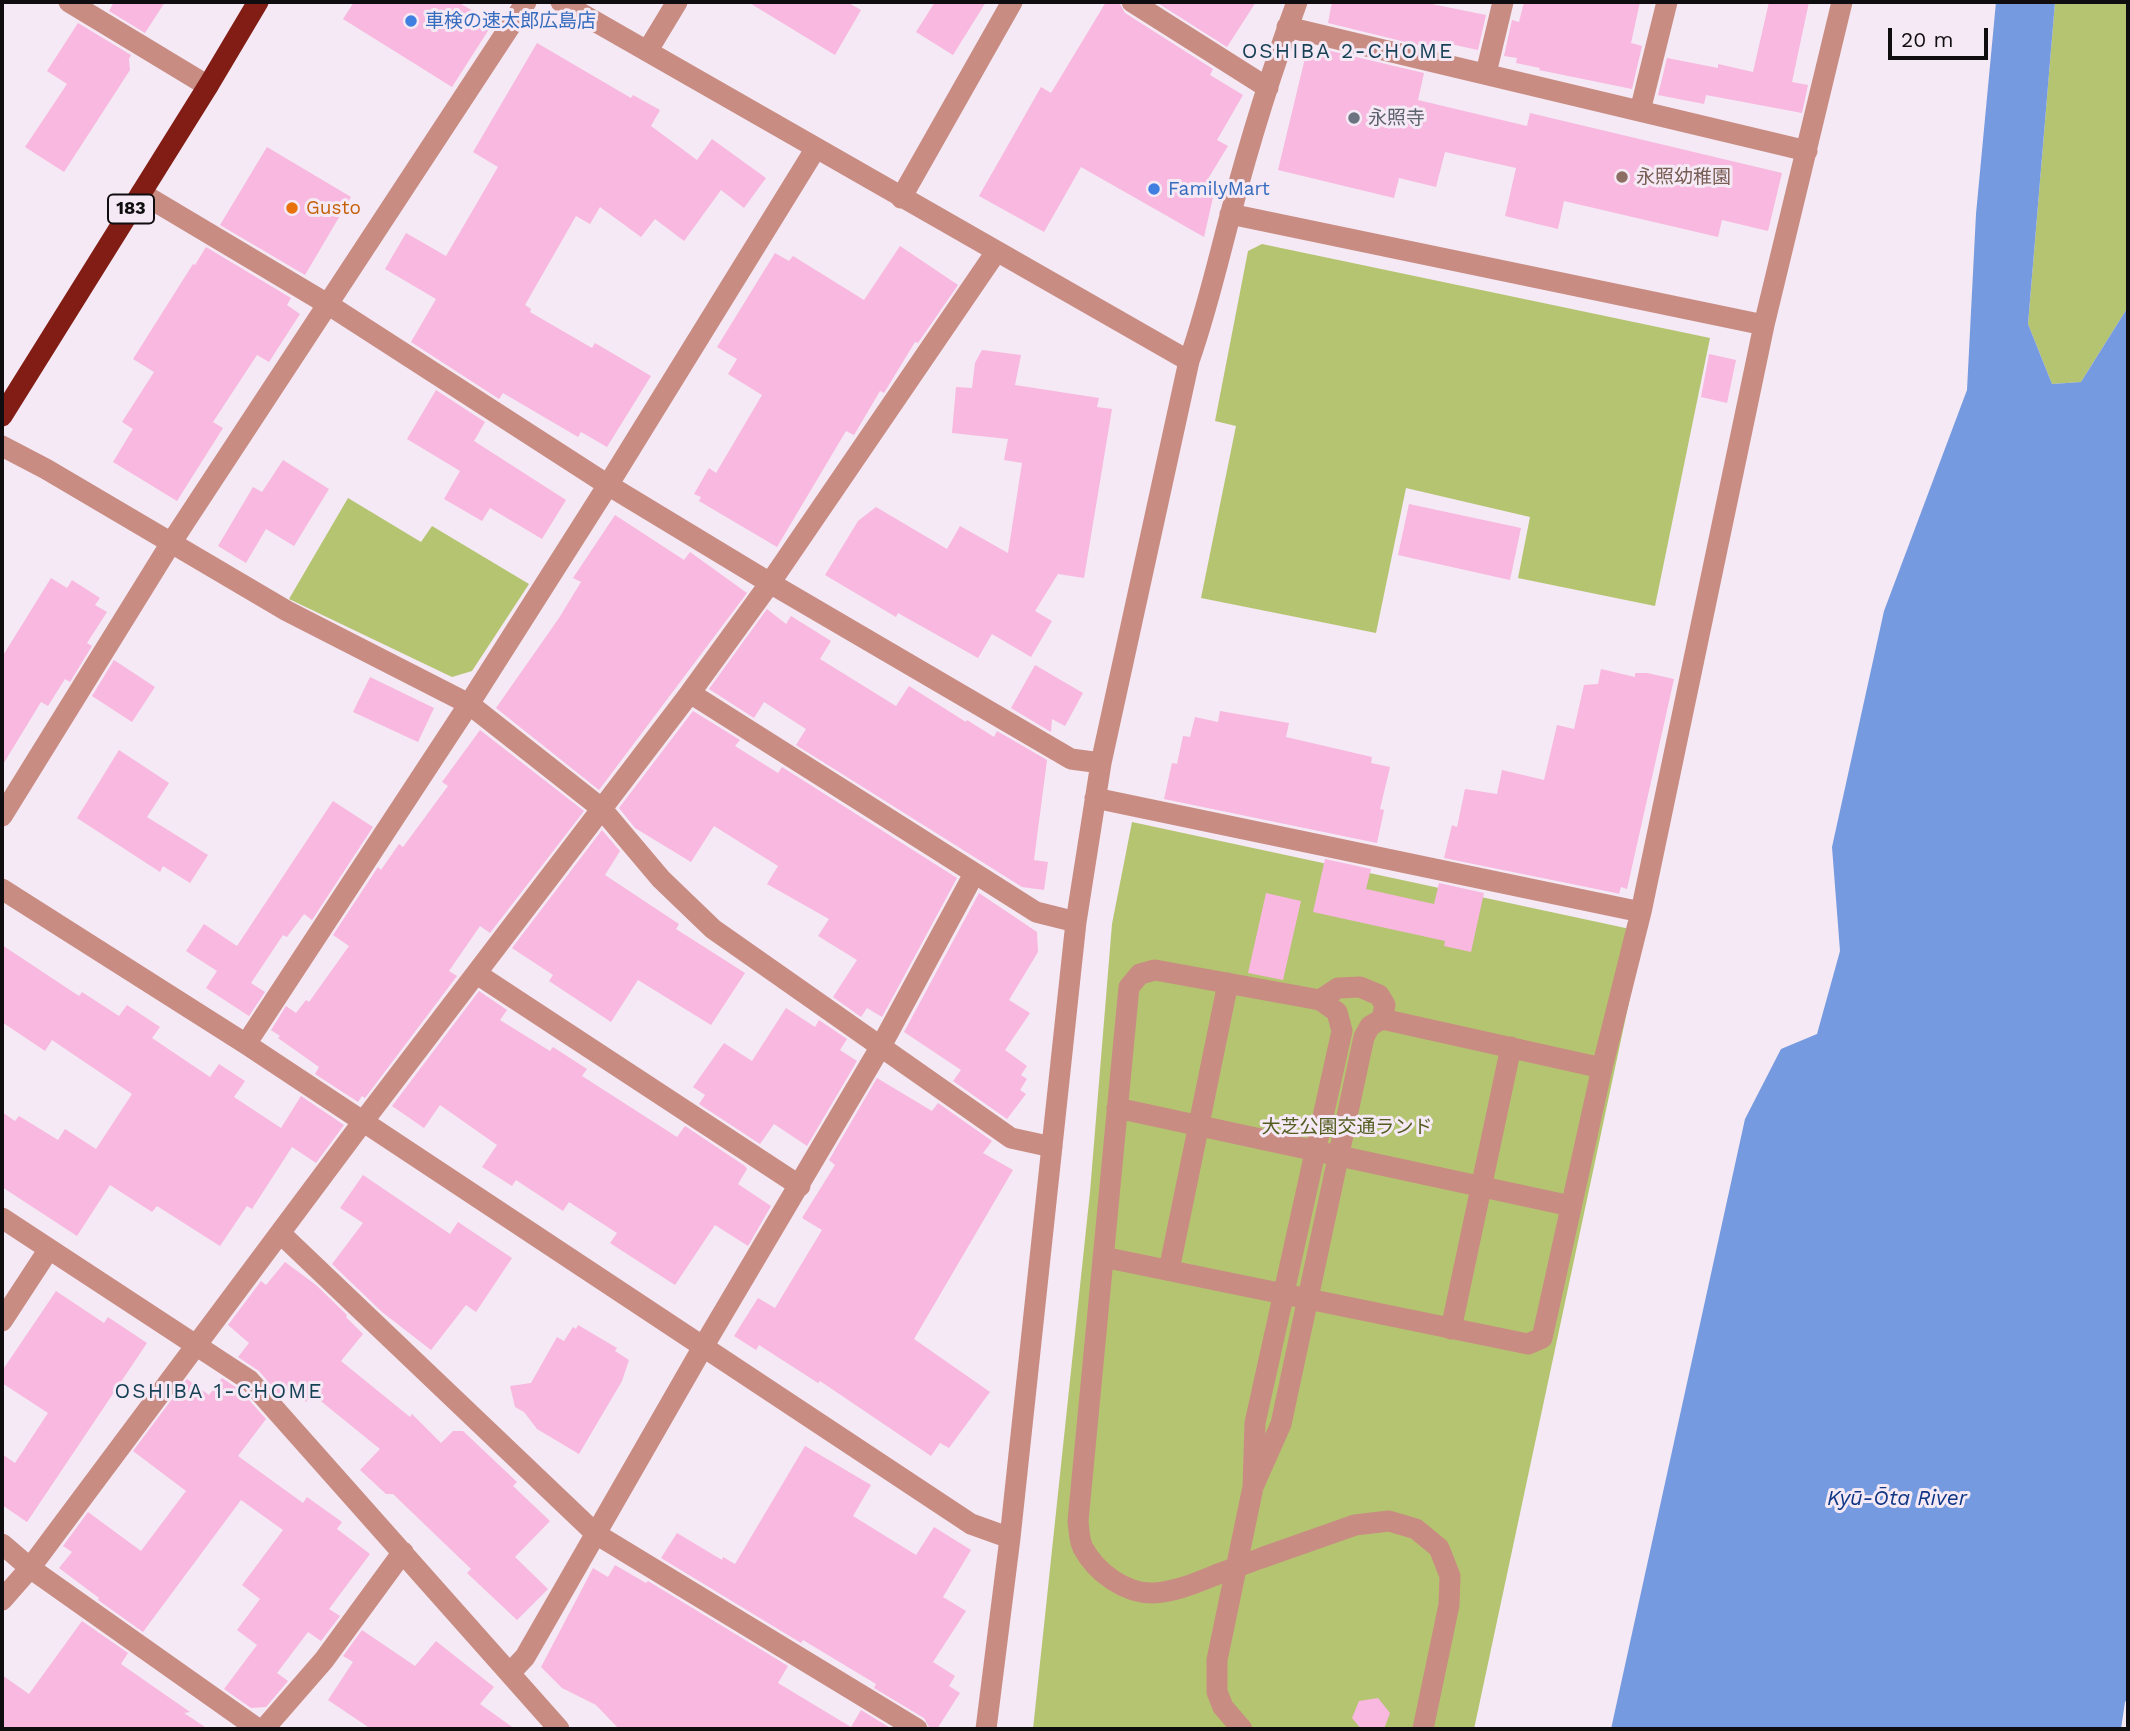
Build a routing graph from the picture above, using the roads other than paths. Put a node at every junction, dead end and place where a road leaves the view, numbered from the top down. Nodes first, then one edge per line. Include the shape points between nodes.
1 (69, 2) edge
2 (258, 2) edge
3 (526, 2) edge
4 (561, 2) edge
5 (677, 2) edge
6 (1012, 2) edge
7 (1132, 2) edge
8 (1297, 2) edge
9 (1503, 2) edge
10 (1667, 2) edge
11 (1842, 2) edge
12 (1287, 27) junction
13 (648, 50) junction
14 (1486, 73) junction
15 (208, 86) junction
16 (1268, 88) junction
17 (1640, 111) junction
18 (816, 148) junction
19 (1807, 151) junction
20 (141, 192) junction
21 (901, 198) junction
22 (1230, 214) junction
23 (996, 252) junction
24 (329, 305) junction
25 (1764, 325) junction
26 (1189, 361) junction
27 (2, 416) edge
28 (2, 446) edge
29 (608, 485) junction
30 (171, 543) junction
31 (770, 583) junction
32 (690, 693) junction
33 (469, 704) junction
34 (1101, 763) junction
35 (1095, 799) junction
36 (601, 808) junction
37 (2, 816) edge
38 (974, 874) junction
39 (2, 889) edge
40 (1641, 912) junction
41 (1076, 922) junction
42 (477, 974) junction
43 (1228, 983) junction
44 (1320, 1000) junction
45 (1382, 1019) junction
46 (246, 1044) junction
47 (881, 1046) junction
48 (1511, 1048) junction
49 (1602, 1068) junction
50 (1117, 1108) junction
51 (362, 1123) junction
52 (1199, 1126) junction
53 (1052, 1147) junction
54 (1316, 1151) junction
55 (1338, 1156) junction
56 (800, 1186) junction
57 (1481, 1186) junction
58 (1571, 1206) junction
59 (2, 1218) edge
60 (279, 1233) junction
61 (49, 1250) junction
62 (1103, 1257) junction
63 (1169, 1270) junction
64 (1284, 1294) junction
65 (1308, 1299) junction
66 (2, 1321) edge
67 (1451, 1329) junction
68 (195, 1345) junction
69 (703, 1347) junction
70 (1253, 1487) junction
71 (596, 1534) junction
72 (1010, 1538) junction
73 (2, 1544) edge
74 (403, 1552) junction
75 (30, 1568) junction
76 (2, 1600) edge
77 (510, 1673) junction
78 (258, 1729) edge
79 (264, 1729) edge
80 (559, 1729) edge
81 (917, 1729) edge
82 (986, 1729) edge
83 (1242, 1729) edge
84 (1423, 1729) edge

1 - 15 street
2 - 15 highway, 183
3 - 24 street
4 - 13 street
5 - 13 street
6 - 21 street
7 - 16 street
8 - 12 street
9 - 14 street
10 - 17 street
11 - 19 street
12 - 14 street
12 - 16 street
13 - 18 street
14 - 17 street
15 - 20 highway, 183
16 - 22 street
17 - 19 street
18 - 21 street
18 - 29 street
19 - 25 street
20 - 24 street
20 - 27 highway, 183
21 - 23 street
22 - 25 street
22 - 26 street
23 - 26 street
23 - 31 street
24 - 29 street
24 - 30 street
25 - 40 street
26 - 34 street
28 - 30 street
29 - 31 street
29 - 33 street
30 - 33 street via 287,611
30 - 37 street
31 - 32 street
31 - 34 street via 1072,759
32 - 36 street
32 - 38 street
33 - 36 street
33 - 46 street
34 - 35 street
35 - 40 street
35 - 41 street
36 - 42 street
36 - 47 street via 661,879 713,929
38 - 41 street via 1036,912
38 - 47 street
39 - 46 street
40 - 49 street
41 - 53 street
42 - 51 street
42 - 56 street
43 - 44 street
43 - 50 street via 1155,970 1140,974 1129,987
43 - 52 street
44 - 45 street via 1338,988 1360,987 1379,995 1385,1005
44 - 54 street via 1337,1012 1342,1031
45 - 48 street
45 - 55 street via 1364,1037
46 - 51 street
47 - 53 street via 1011,1138
47 - 56 street
48 - 49 street
48 - 57 street
49 - 58 street
50 - 52 street
50 - 62 street
51 - 60 street
51 - 69 street
52 - 54 street
52 - 63 street
53 - 72 street
54 - 55 street
54 - 64 street
55 - 57 street
55 - 65 street
56 - 69 street
57 - 58 street
57 - 67 street
58 - 67 street via 1542,1338 1528,1344
59 - 61 street
60 - 68 street
60 - 71 street
61 - 66 street
61 - 68 street
62 - 63 street
62 - 84 street, bridge via 1078,1521 1082,1545 1097,1569 1126,1588 1153,1593 1186,1586 1355,1525 1389,1521 1416,1530 1439,1548 1450,1576 1449,1605
63 - 64 street
64 - 65 street
64 - 70 street via 1255,1423
65 - 67 street
65 - 70 street via 1281,1424
68 - 74 street via 249,1380
68 - 75 street
69 - 71 street
69 - 72 street via 971,1524
70 - 83 street via 1217,1660 1217,1692
71 - 77 street via 525,1657
71 - 81 street
72 - 82 street
73 - 75 street
74 - 77 street
74 - 79 street via 324,1660
75 - 76 street
75 - 78 street
77 - 80 street

